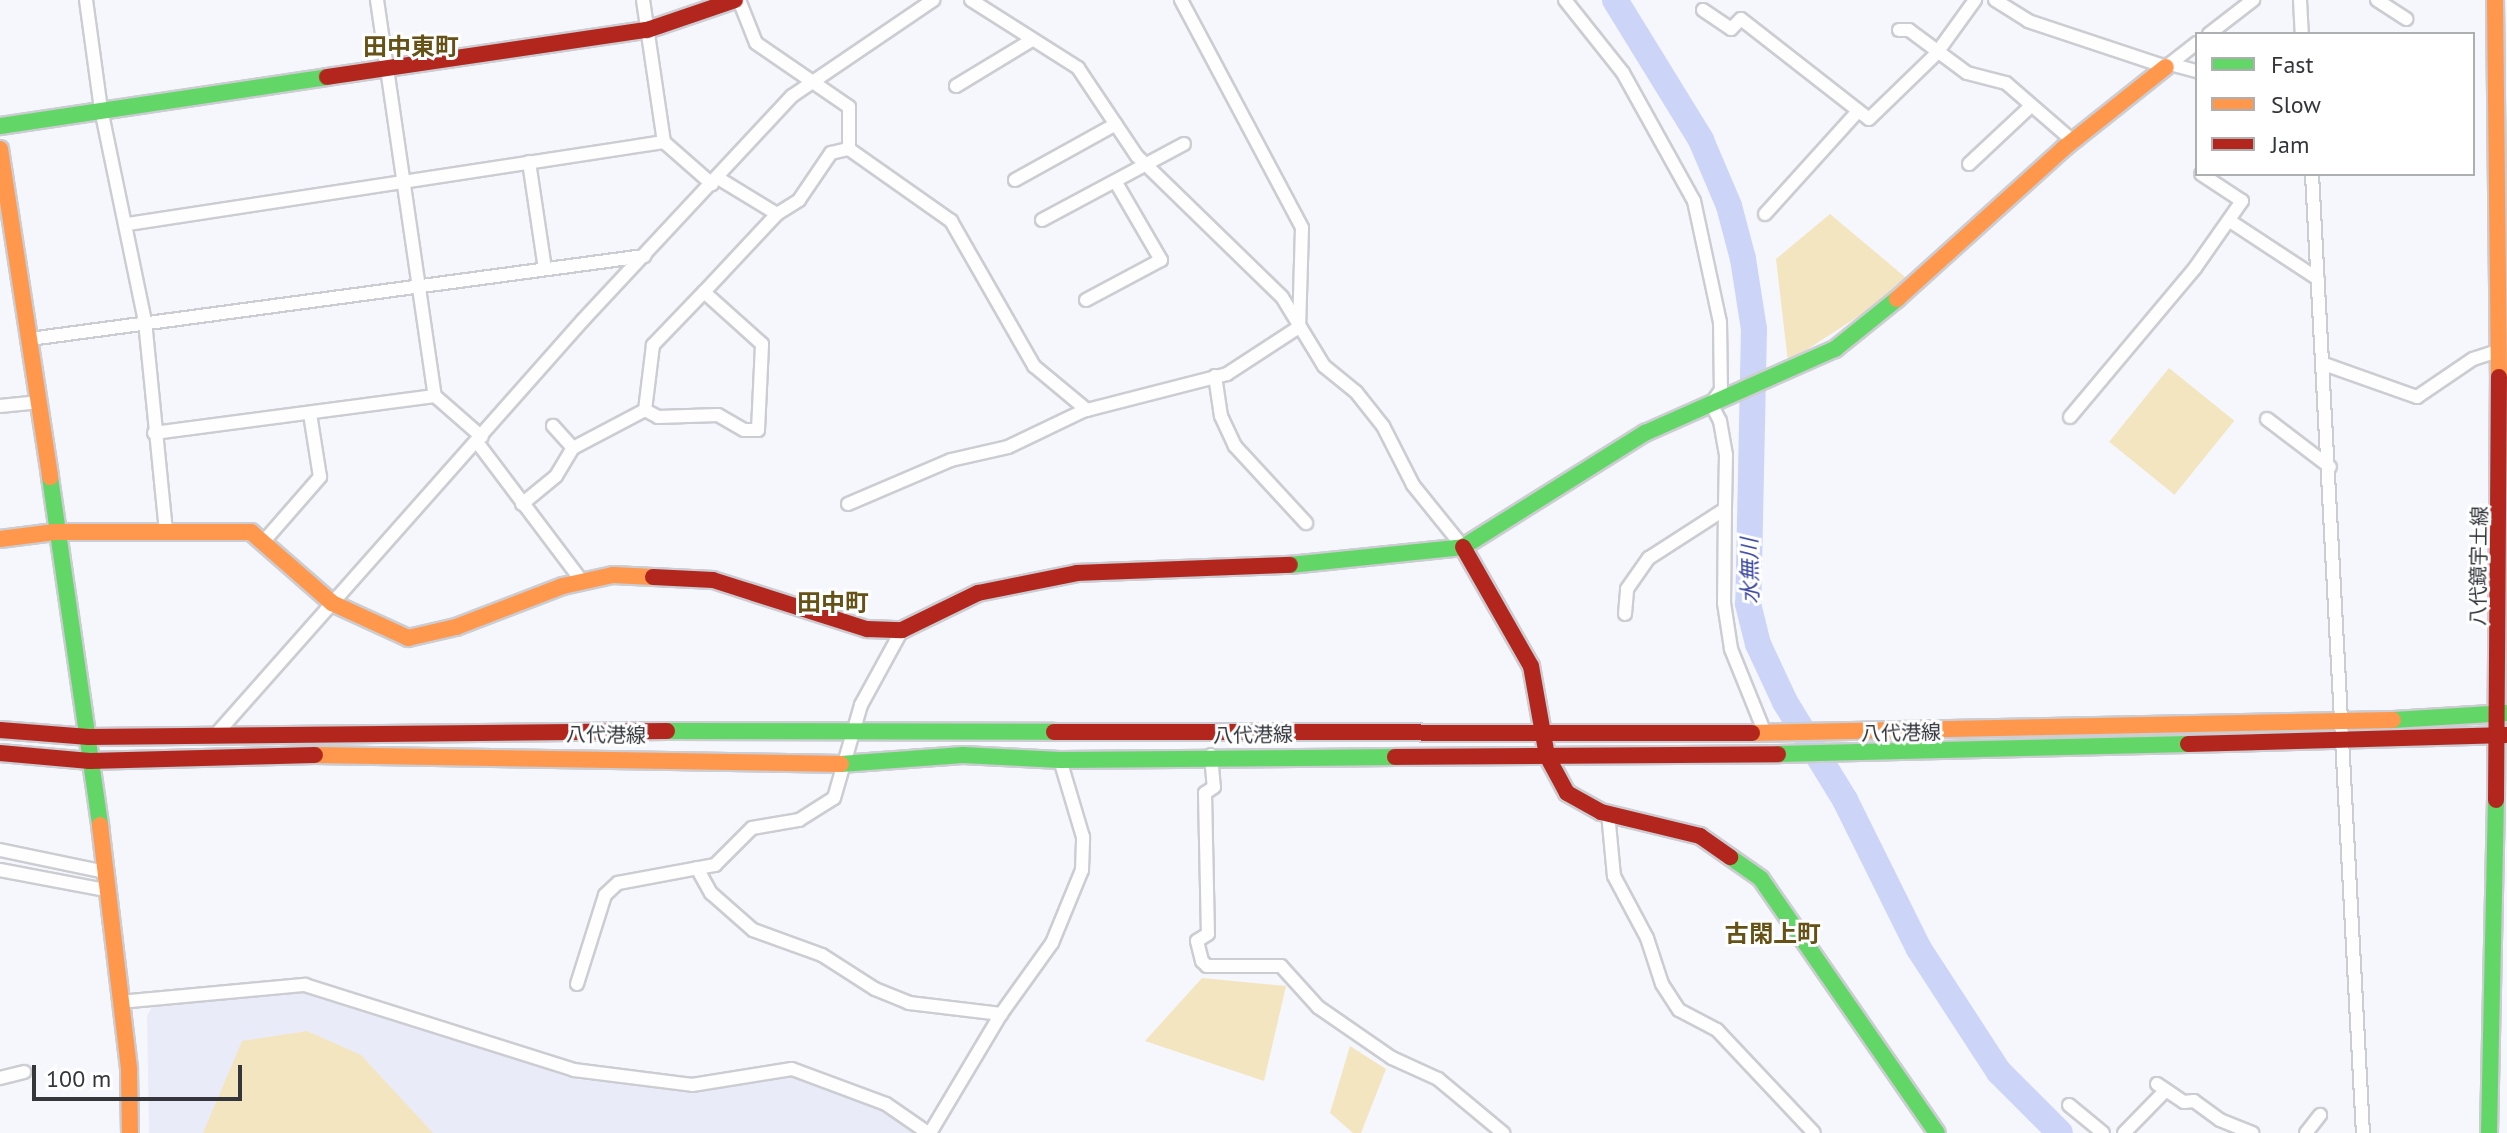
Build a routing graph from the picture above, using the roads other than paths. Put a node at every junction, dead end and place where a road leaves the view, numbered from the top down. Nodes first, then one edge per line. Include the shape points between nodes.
1 (86, 0) edge
2 (377, 0) edge
3 (643, 0) edge
4 (737, 0) edge
5 (933, 0) edge
6 (971, 0) edge
7 (1181, 0) edge
8 (1565, 0) edge
9 (1975, 0) edge
10 (1995, 0) edge
11 (2023, 0) edge
12 (2253, 0) edge
13 (2300, 0) edge
14 (2377, 0) edge
15 (2495, 0) edge
16 (1703, 10) dead end
17 (2017, 14) junction
18 (2406, 19) dead end
19 (647, 30) junction
20 (1899, 30) dead end
21 (2212, 32) edge
22 (2302, 32) edge
23 (1032, 40) junction
24 (2195, 45) edge
25 (1938, 51) junction
26 (385, 65) junction
27 (2168, 66) junction
28 (2195, 71) edge
29 (810, 81) junction
30 (956, 86) dead end
31 (2031, 106) junction
32 (101, 109) junction
33 (1858, 111) junction
34 (1116, 124) junction
35 (0, 126) edge
36 (2073, 141) junction
37 (664, 142) junction
38 (1184, 144) dead end
39 (0, 149) edge
40 (849, 149) junction
41 (529, 162) junction
42 (1146, 164) junction
43 (1969, 164) dead end
44 (2204, 176) edge
45 (2312, 176) edge
46 (1015, 180) dead end
47 (404, 181) junction
48 (715, 181) junction
49 (1115, 181) junction
50 (777, 214) junction
51 (1765, 214) dead end
52 (1042, 220) dead end
53 (2230, 221) junction
54 (128, 224) junction
55 (7, 230) edge
56 (2503, 239) edge
57 (644, 256) junction
58 (545, 269) junction
59 (2318, 279) junction
60 (422, 288) junction
61 (704, 292) junction
62 (1086, 300) dead end
63 (145, 321) junction
64 (1299, 327) junction
65 (30, 339) junction
66 (2497, 351) junction
67 (2324, 364) junction
68 (1215, 376) junction
69 (435, 396) junction
70 (40, 402) junction
71 (1711, 404) junction
72 (0, 406) edge
73 (645, 410) junction
74 (1087, 410) junction
75 (310, 414) junction
76 (2070, 417) dead end
77 (2267, 419) dead end
78 (553, 426) dead end
79 (154, 433) junction
80 (480, 439) junction
81 (573, 448) junction
82 (2330, 467) junction
83 (522, 504) junction
84 (848, 504) dead end
85 (1725, 509) junction
86 (1306, 523) dead end
87 (166, 531) junction
88 (55, 532) junction
89 (0, 539) edge
90 (265, 540) junction
91 (1463, 547) junction
92 (581, 580) junction
93 (332, 603) junction
94 (1625, 614) dead end
95 (902, 630) junction
96 (2502, 713) edge
97 (2341, 723) junction
98 (0, 730) edge
99 (219, 731) junction
100 (851, 732) junction
101 (1765, 733) junction
102 (1544, 735) junction
103 (2501, 736) edge
104 (89, 737) junction
105 (2340, 741) junction
106 (0, 753) edge
107 (1211, 755) junction
108 (1547, 756) junction
109 (1060, 760) junction
110 (90, 761) junction
111 (844, 764) junction
112 (1608, 813) junction
113 (0, 850) edge
114 (697, 868) junction
115 (0, 870) edge
116 (105, 872) junction
117 (106, 890) junction
118 (577, 984) dead end
119 (120, 1002) junction
120 (1001, 1014) junction
121 (24, 1072) dead end
122 (0, 1078) edge
123 (2069, 1105) dead end
124 (2320, 1115) dead end
125 (2220, 1120) junction
126 (129, 1133) edge
127 (929, 1133) edge
128 (1503, 1133) edge
129 (1814, 1133) edge
130 (1937, 1133) edge
131 (2103, 1133) edge
132 (2124, 1133) edge
133 (2210, 1133) edge
134 (2253, 1133) edge
135 (2306, 1133) edge
136 (2363, 1133) edge
137 (2489, 1133) edge

1 - 32 street
2 - 26 street
3 - 19 street
4 - 19 main road
4 - 29 street via 756,43
5 - 29 street
6 - 23 street
7 - 64 street via 1218,61 1302,228
8 - 71 street via 1623,73 1694,201 1720,322 1721,390
9 - 25 street
10 - 17 street
11 - 17 street
12 - 21 street
13 - 22 street
14 - 18 street
15 - 56 main road, 八代鏡宇土線
16 - 33 street via 1731,29 1741,19
17 - 27 street
19 - 26 main road
19 - 37 street
20 - 25 street via 1909,30
23 - 30 street
23 - 34 street via 1078,68
24 - 27 street
25 - 31 street via 1967,73 2006,83
25 - 33 street via 1869,119
26 - 32 main road
26 - 47 street
27 - 28 street
27 - 36 main road
29 - 40 street via 849,107
29 - 48 street
31 - 36 street
31 - 43 street
32 - 35 main road
32 - 54 street
33 - 51 street
34 - 42 street
34 - 46 street
36 - 71 main road via 1861,330 1783,376
37 - 41 street
37 - 48 street
38 - 42 street
39 - 55 main road
40 - 50 street via 831,153 799,200
40 - 74 street via 951,221 1034,366
41 - 47 street
41 - 58 street
42 - 49 street
42 - 64 street via 1282,297
44 - 53 street via 2242,201
45 - 59 street
47 - 54 street
47 - 60 street
48 - 50 street
48 - 57 street
49 - 52 street
49 - 62 street via 1161,260
50 - 61 street
53 - 59 street
53 - 76 street
54 - 63 street
55 - 65 main road
56 - 66 main road, 八代鏡宇土線
57 - 58 street
57 - 80 street
58 - 60 street
59 - 67 street
60 - 63 street
60 - 69 street
61 - 73 street via 653,345
61 - 73 street via 762,344 758,430 744,430 718,415 658,417
63 - 65 street
63 - 79 street
64 - 68 street via 1227,374
64 - 91 street via 1324,366 1356,392 1383,426 1413,485
65 - 70 main road
66 - 67 street via 2473,359 2417,397
66 - 96 main road, 八代鏡宇土線
67 - 82 street
68 - 74 street
68 - 86 street via 1221,416 1235,446
69 - 75 street
69 - 80 street
70 - 72 street
70 - 88 main road
71 - 85 street via 1726,455
71 - 91 main road via 1645,433
73 - 81 street
74 - 84 street via 1008,447 951,460
75 - 79 street
75 - 90 street via 320,477
77 - 82 street
78 - 81 street
79 - 87 street
80 - 83 street
80 - 93 street
81 - 83 street via 556,476
82 - 97 street
83 - 92 street
85 - 94 street via 1649,558 1627,589
85 - 101 street via 1724,603 1731,649
87 - 88 main road
87 - 90 main road via 220,529 251,532
88 - 89 main road
88 - 104 main road
90 - 93 main road
91 - 95 main road via 1270,567 1077,573 978,593
91 - 102 main road via 1531,666
92 - 93 main road via 456,627 408,638
92 - 95 main road via 613,575 713,580 867,629
93 - 99 street
95 - 100 street
96 - 97 main road, 八代港線
96 - 103 main road, 八代鏡宇土線
97 - 101 main road, 八代港線
97 - 105 street
98 - 104 main road, 八代港線
99 - 100 main road, 八代港線
99 - 104 main road, 八代港線
100 - 102 main road, 八代港線
100 - 111 street
101 - 102 main road, 八代港線
102 - 108 main road
103 - 105 main road, 八代港線
103 - 137 main road, 八代鏡宇土線
104 - 110 main road
105 - 108 main road, 八代港線
105 - 136 street
106 - 110 main road, 八代港線
107 - 108 main road, 八代港線
107 - 109 main road, 八代港線
107 - 128 street via 1214,787 1205,793 1208,934 1197,941 1202,961 1207,966 1281,966 1318,1007 1392,1058 1438,1079
108 - 112 main road via 1567,793
109 - 111 main road, 八代港線 via 963,755
109 - 120 street via 1083,837 1082,870 1052,943
110 - 111 main road, 八代港線 via 393,753
110 - 116 main road
111 - 114 street via 834,798 799,820 752,828 715,865
112 - 129 street via 1614,876 1647,938 1662,984 1679,1010 1717,1030
112 - 130 main road via 1700,836 1761,879
113 - 116 street
114 - 118 street via 618,883 605,895
114 - 120 street via 711,893 753,930 822,955 875,989 909,1003
115 - 117 street
116 - 117 main road
117 - 119 main road
119 - 126 main road
119 - 127 street via 305,985 574,1070 692,1085 792,1069 886,1104
120 - 127 street
121 - 122 street
123 - 131 street
124 - 135 street
125 - 132 street via 2194,1101 2160,1088
125 - 133 street
125 - 134 street

